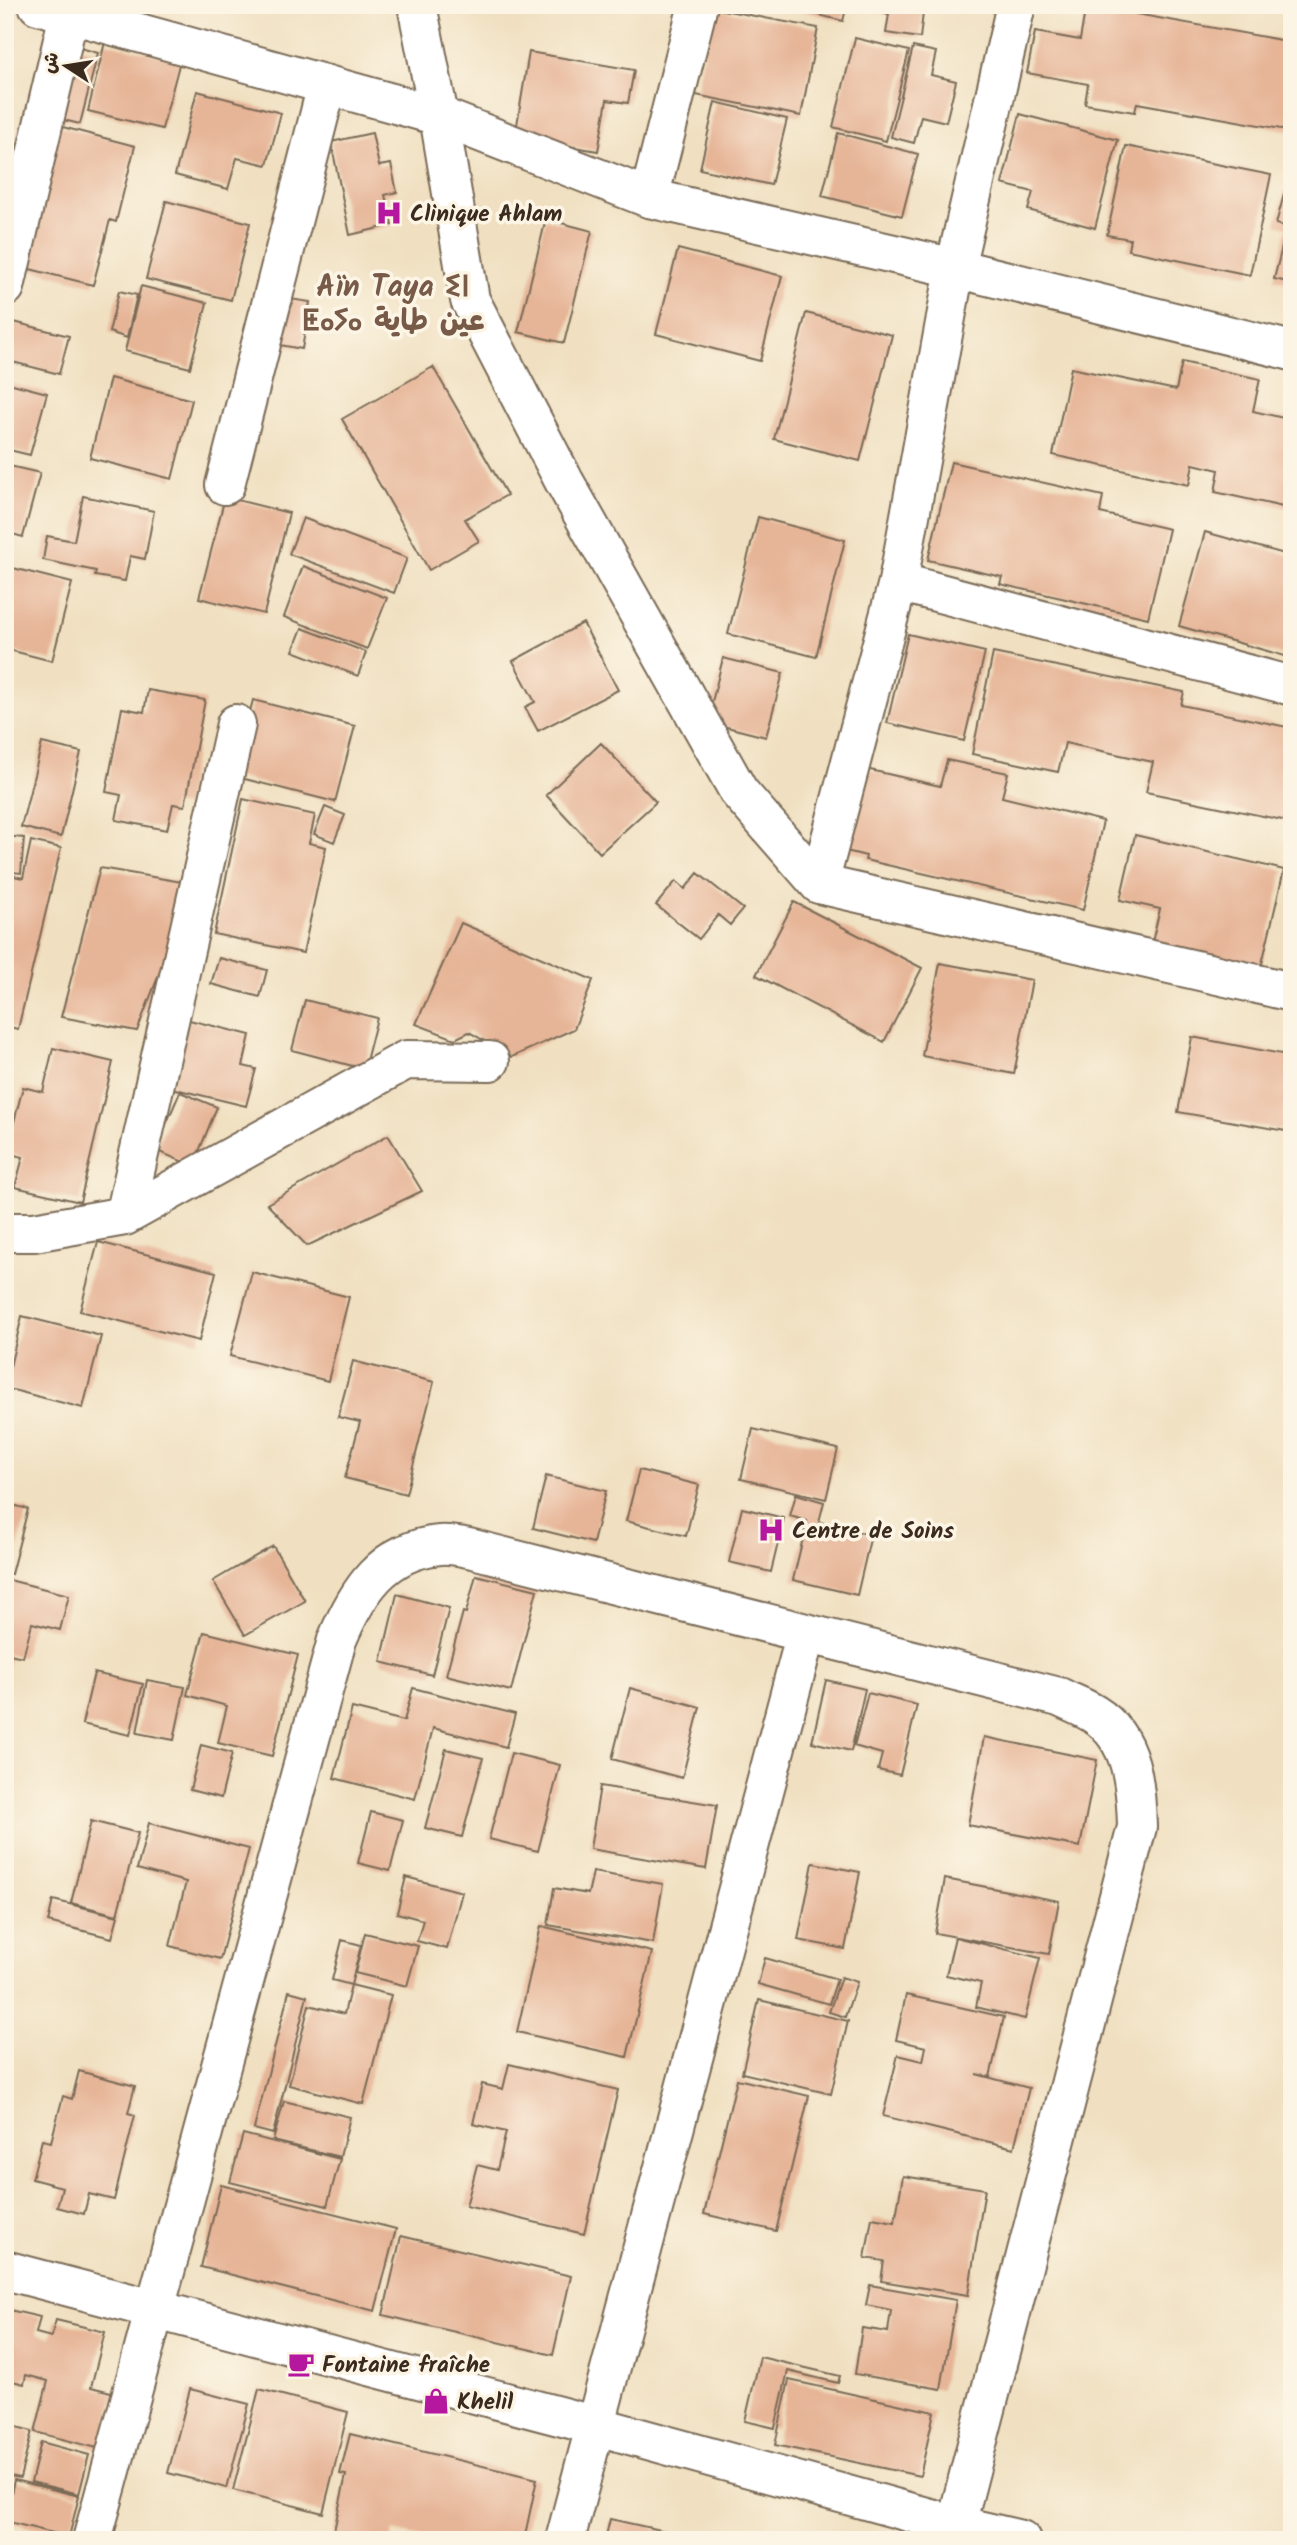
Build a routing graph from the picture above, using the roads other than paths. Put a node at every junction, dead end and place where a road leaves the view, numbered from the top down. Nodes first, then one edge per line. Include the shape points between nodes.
1 (417, 5) edge
2 (698, 5) edge
3 (1016, 5) edge
4 (53, 10) edge
5 (327, 85) junction
6 (439, 116) junction
7 (649, 198) junction
8 (955, 268) junction
9 (5, 287) edge
10 (1292, 351) edge
11 (225, 485) dead end
12 (898, 582) junction
13 (1292, 687) edge
14 (236, 724) dead end
15 (819, 884) junction
16 (1292, 992) edge
17 (490, 1061) dead end
18 (125, 1216) junction
19 (5, 1232) edge
20 (806, 1633) junction
21 (5, 2270) edge
22 (153, 2310) junction
23 (597, 2426) junction
24 (956, 2525) junction
25 (92, 2540) edge
26 (565, 2540) edge
27 (1021, 2540) edge

1 - 6 street
2 - 7 street
3 - 8 street
4 - 5 street
4 - 9 street
5 - 6 street
5 - 11 street
6 - 7 street
6 - 15 street via 470,300 564,481 738,792
7 - 8 street
8 - 10 street
8 - 12 street
12 - 13 street
12 - 15 street
14 - 18 street
15 - 16 street
17 - 18 street via 406,1060
18 - 19 street via 34,1232
20 - 22 street via 473,1549 442,1545 407,1552 377,1573 351,1605 337,1640
20 - 23 street
20 - 24 street via 1059,1697 1096,1715 1116,1735 1130,1760 1136,1791 1137,1828
21 - 22 street
22 - 23 street
22 - 25 street
23 - 24 street
23 - 26 street
24 - 27 street

